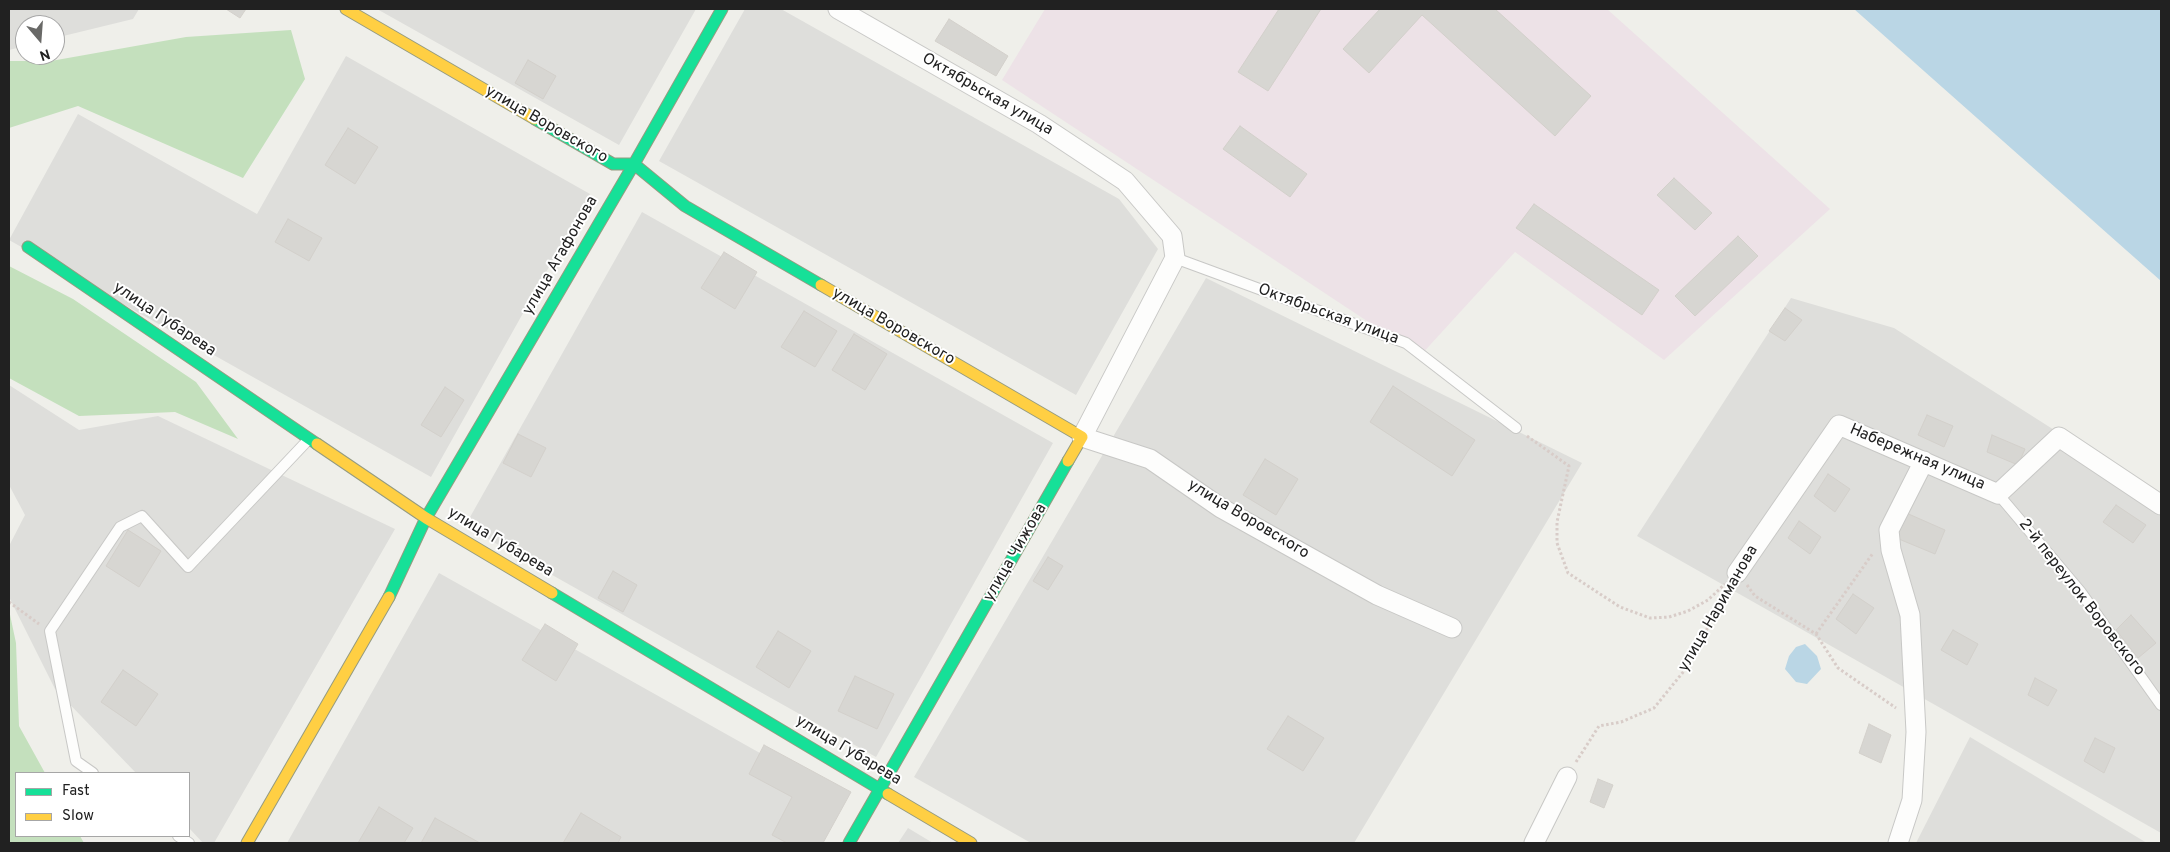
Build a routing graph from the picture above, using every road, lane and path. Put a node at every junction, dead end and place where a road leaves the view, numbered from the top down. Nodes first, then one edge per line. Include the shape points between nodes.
1 (346, 9) edge
2 (722, 9) edge
3 (838, 9) edge
4 (634, 164) junction
5 (28, 247) dead end
6 (1175, 258) junction
7 (1839, 425) joint
8 (1516, 428) joint
9 (1082, 437) junction
10 (309, 438) junction
11 (1924, 461) junction
12 (1998, 494) junction
13 (2161, 505) edge
14 (426, 518) junction
15 (1889, 530) junction
16 (1737, 573) junction
17 (9, 602) edge
18 (1452, 628) dead end
19 (50, 631) junction
20 (1816, 634) junction
21 (2161, 705) edge
22 (1916, 719) junction
23 (92, 772) edge
24 (1567, 777) joint
25 (881, 789) junction
26 (247, 843) edge
27 (849, 843) edge
28 (972, 843) edge
29 (1534, 843) edge
30 (1898, 843) edge

1 - 4 street, улица Воровского via 613,164
2 - 4 street, улица Агафонова
3 - 6 street, Октябрьская улица via 1039,124 1125,181 1172,236
4 - 9 street, улица Воровского via 686,206
4 - 14 street, улица Агафонова
5 - 10 street, улица Губарева
6 - 8 lane, Октябрьская улица via 1406,343
6 - 9 street, улица Чижова
7 - 11 street, Набережная улица
7 - 16 street, улица Нариманова
8 - 16 path via 1569,466 1557,522 1557,543 1568,573 1593,590 1620,607 1650,618 1669,617 1708,600
9 - 18 street, улица Воровского via 1150,459 1222,508 1351,581
9 - 25 street, улица Чижова
10 - 14 street, улица Губарева
10 - 19 lane via 188,567 142,516 120,527
11 - 12 street, Набережная улица
11 - 15 street
12 - 13 street, Набережная улица via 2059,437
12 - 21 lane, 2-й переулок Воровского via 2080,591
14 - 25 street, улица Губарева
14 - 26 street, улица Агафонова via 384,608
15 - 20 path
15 - 22 street via 1891,550 1910,615
16 - 20 path via 1755,596
16 - 24 path, улица Нариманова via 1684,671 1654,708 1621,722 1599,726
17 - 19 path
19 - 23 lane via 76,761
20 - 22 path via 1838,668
22 - 30 street via 1912,800
24 - 29 street
25 - 27 street, улица Чижова
25 - 28 street, улица Губарева

